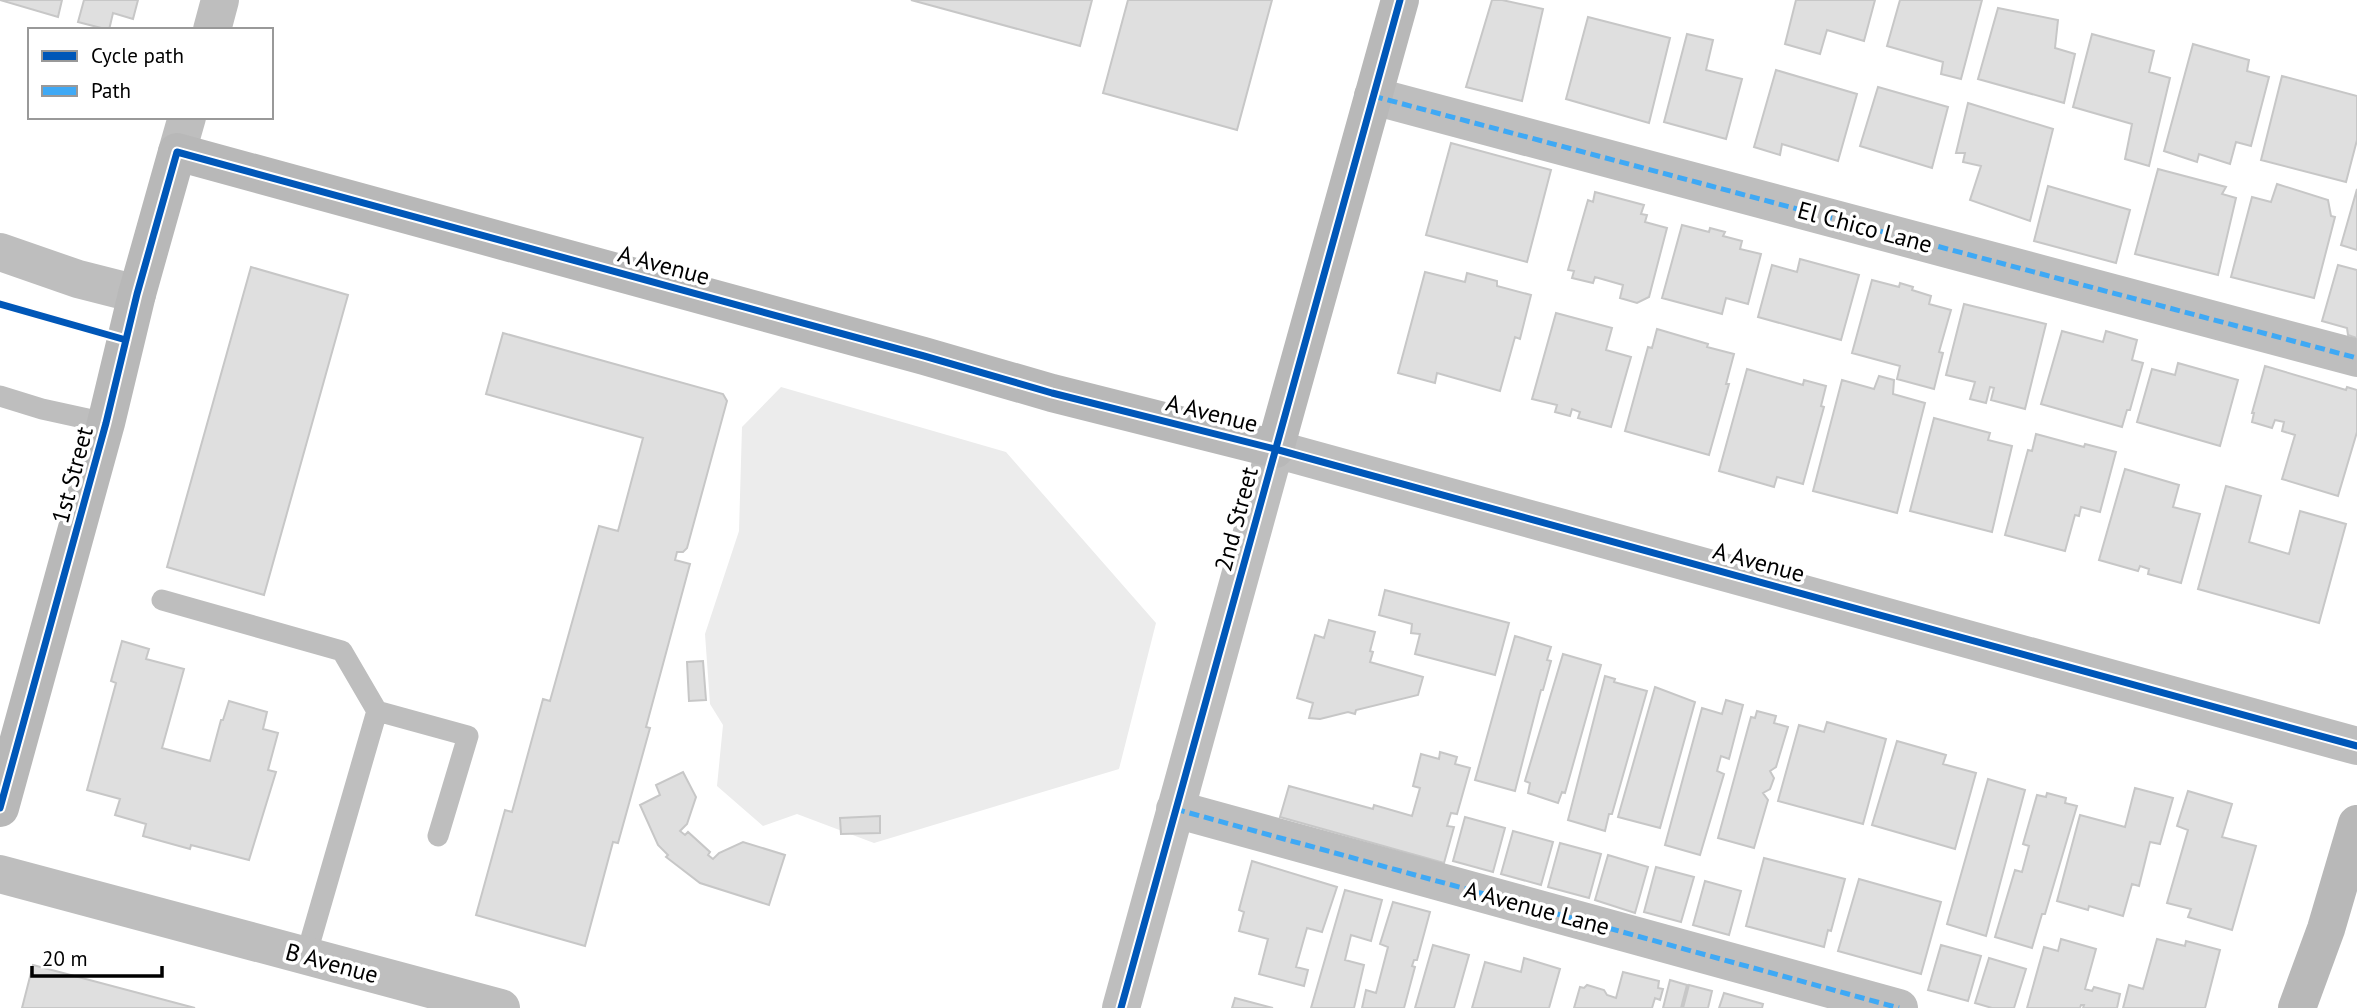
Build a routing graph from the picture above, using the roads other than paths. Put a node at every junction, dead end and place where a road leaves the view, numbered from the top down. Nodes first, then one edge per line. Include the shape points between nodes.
1 (220, 0) edge
2 (1400, 0) edge
3 (213, 28) edge
4 (1373, 96) junction
5 (182, 135) edge
6 (0, 252) edge
7 (137, 294) junction
8 (2357, 358) edge
9 (0, 396) edge
10 (106, 423) junction
11 (1275, 449) junction
12 (162, 600) dead end
13 (377, 710) junction
14 (2357, 746) edge
15 (0, 808) edge
16 (1175, 809) junction
17 (2357, 824) edge
18 (438, 836) dead end
19 (0, 874) edge
20 (2326, 929) junction
21 (306, 956) junction
22 (501, 1008) edge
23 (1121, 1008) edge
24 (1899, 1008) edge
25 (2297, 1008) edge
26 (2326, 1008) edge

1 - 3 street
2 - 4 main road, 2nd Street
4 - 8 street, El Chico Lane
4 - 11 main road, 2nd Street
5 - 7 main road, 1st Street
5 - 11 main road, A Avenue via 807,323 1052,393
6 - 7 street
7 - 10 main road, 1st Street
9 - 10 lane
10 - 15 main road, 1st Street
11 - 14 street, A Avenue
11 - 16 street, 2nd Street
12 - 13 lane via 342,651
13 - 18 lane via 468,736
13 - 21 lane
16 - 23 street, 2nd Street
16 - 24 street, A Avenue Lane
17 - 20 main road
19 - 21 street, B Avenue
20 - 25 main road
20 - 26 main road
21 - 22 street, B Avenue

